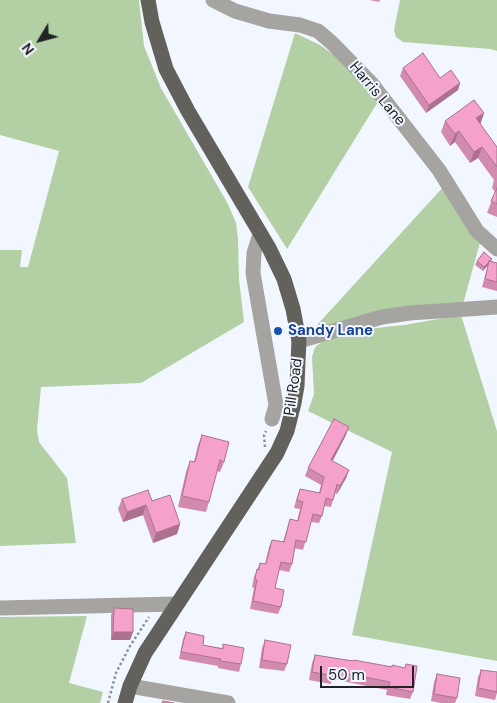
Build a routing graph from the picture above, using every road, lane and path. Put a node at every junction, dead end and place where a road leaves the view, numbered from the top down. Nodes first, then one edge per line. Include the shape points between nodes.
1 (148, 0) edge
2 (213, 0) edge
3 (260, 234) junction
4 (497, 249) edge
5 (497, 307) edge
6 (299, 341) junction
7 (272, 419) dead end
8 (176, 604) junction
9 (0, 608) edge
10 (130, 686) junction
11 (125, 703) edge
12 (228, 703) edge

1 - 3 main road, Pill Road via 166,69
2 - 4 street, Harris Lane via 235,11 318,31 332,43 372,84 439,170 476,231
3 - 6 main road, Pill Road via 284,279
3 - 7 street via 254,253 253,273 276,405
5 - 6 street via 382,317
6 - 8 main road, Pill Road via 294,404 277,453
8 - 9 street
8 - 10 main road, Pill Road via 145,652
10 - 11 main road, Pill Road
10 - 12 street

